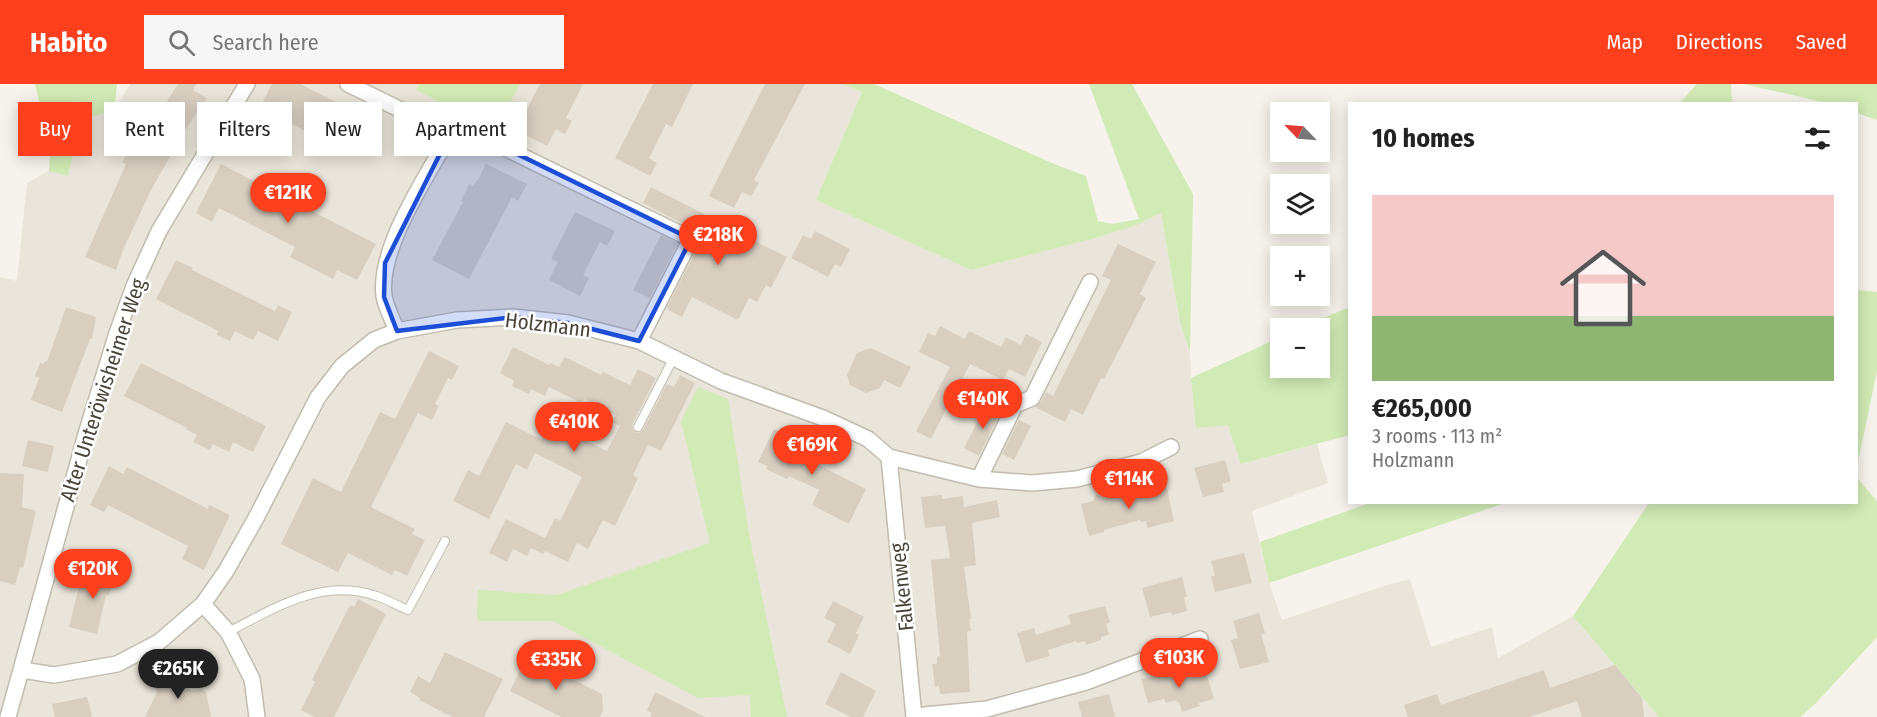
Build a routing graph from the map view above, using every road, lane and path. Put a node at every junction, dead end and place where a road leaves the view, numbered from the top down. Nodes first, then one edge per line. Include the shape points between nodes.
1 (247, 84) edge
2 (348, 84) edge
3 (394, 107) edge
4 (438, 156) edge
5 (522, 156) edge
6 (1090, 282) dead end
7 (397, 332) junction
8 (639, 341) junction
9 (673, 359) junction
10 (638, 427) dead end
11 (1171, 447) dead end
12 (889, 457) junction
13 (979, 479) junction
14 (445, 542) dead end
15 (203, 604) junction
16 (228, 632) junction
17 (1200, 639) dead end
18 (22, 670) junction
19 (914, 716) edge
20 (8, 717) edge
21 (256, 717) edge

1 - 18 street, Alter Unteröwisheimer Weg via 159,231 134,286 86,434
2 - 3 street
4 - 7 street via 395,235 385,263 384,297
5 - 8 street via 691,238
6 - 13 street via 1032,398 1015,405
7 - 8 street, Holzmann via 457,320 514,317 568,323
7 - 15 street, Holzmann via 374,340 342,366 318,397 256,518
8 - 9 street, Holzmann
9 - 10 lane
9 - 12 street, Holzmann via 823,418 868,439
11 - 13 street, Holzmann via 1141,462 1077,479 1032,483
12 - 13 street, Holzmann
12 - 19 street, Falkenweg
14 - 16 lane via 408,610 373,594 330,590 305,595
15 - 16 street
15 - 18 street, Holzmann via 159,642 117,664 54,675
16 - 21 street via 252,679
17 - 19 street via 1086,682 987,709
18 - 20 street, Alter Unteröwisheimer Weg

